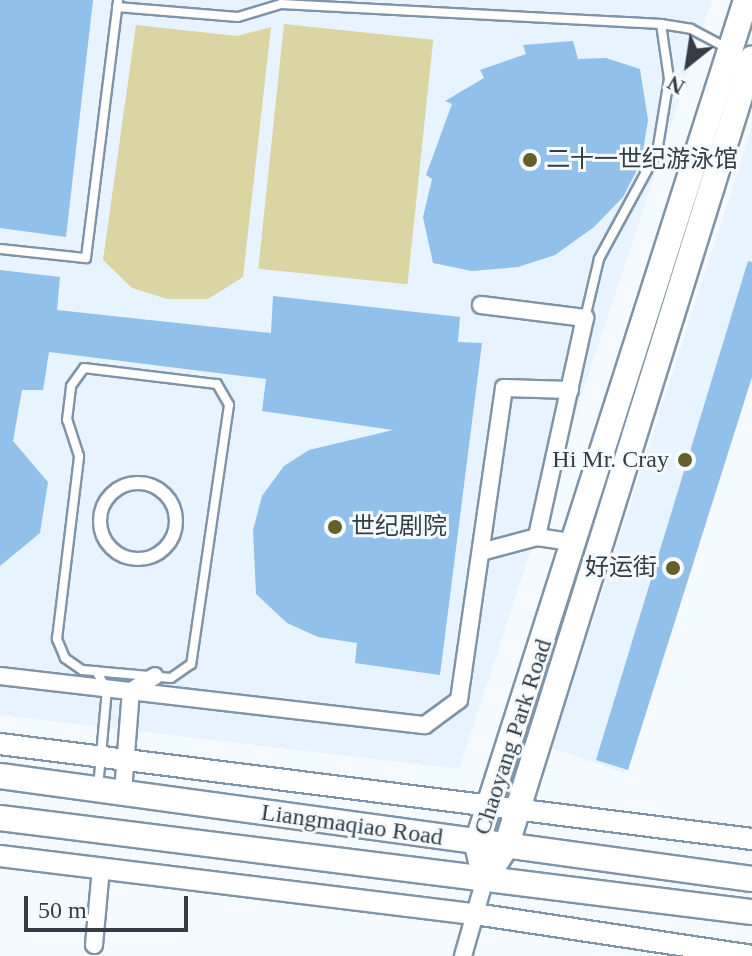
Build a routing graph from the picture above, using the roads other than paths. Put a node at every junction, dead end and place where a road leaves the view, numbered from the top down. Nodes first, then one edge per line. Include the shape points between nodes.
1 (746, 0) edge
2 (117, 4) edge
3 (661, 24) junction
4 (741, 54) edge
5 (0, 249) edge
6 (481, 305) dead end
7 (585, 318) junction
8 (570, 390) junction
9 (537, 537) junction
10 (106, 541) joint
11 (577, 543) junction
12 (481, 552) junction
13 (96, 671) junction
14 (0, 676) edge
15 (155, 676) junction
16 (107, 689) junction
17 (131, 691) junction
18 (0, 744) edge
19 (100, 757) junction
20 (125, 760) junction
21 (0, 776) edge
22 (97, 789) junction
23 (123, 792) junction
24 (490, 805) junction
25 (518, 809) junction
26 (0, 818) edge
27 (752, 839) edge
28 (477, 843) junction
29 (506, 847) junction
30 (0, 856) edge
31 (101, 868) junction
32 (485, 879) junction
33 (752, 879) edge
34 (752, 912) edge
35 (475, 914) junction
36 (94, 945) dead end
37 (464, 953) edge
38 (752, 956) edge

1 - 4 main road, Chaoyang Park Road
2 - 3 lane via 238,17 281,4
2 - 5 lane via 86,258
3 - 4 lane via 691,29
3 - 7 lane via 669,79 657,152 599,259
4 - 11 main road, Chaoyang Park Road
4 - 25 main road, Chaoyang Park Road
6 - 7 street
7 - 8 street
8 - 9 street
8 - 12 street via 504,388
9 - 11 street
9 - 12 street
10 - 10 street via 122,557 158,554 178,527 174,505 163,493 141,484 119,488 105,500 99,517
11 - 24 main road, Chaoyang Park Road
12 - 17 street via 459,700 425,725
13 - 15 lane
13 - 15 lane via 82,670 65,658 57,639 79,456 67,420 71,386 84,368 217,384 229,405 191,664 171,678
13 - 16 lane
14 - 16 street
15 - 17 street
16 - 17 street
16 - 19 lane
17 - 20 street
18 - 19 street
19 - 20 street
19 - 22 lane
20 - 23 street
20 - 24 street
21 - 22 main road, Liangmaqiao Road
22 - 23 main road, Liangmaqiao Road
23 - 28 main road, Liangmaqiao Road
24 - 25 street
24 - 28 main road, Chaoyang Park Road
25 - 27 street
25 - 29 main road, Chaoyang Park Road
26 - 32 main road, Liangmaqiao Road
28 - 29 main road, Liangmaqiao Road
28 - 32 main road, Chaoyang Park Road
29 - 32 main road, Chaoyang Park Road
29 - 33 main road, Liangmaqiao Road
30 - 31 street
31 - 35 street
31 - 36 street
32 - 34 main road, Liangmaqiao Road
32 - 35 street
35 - 37 street
35 - 38 street

